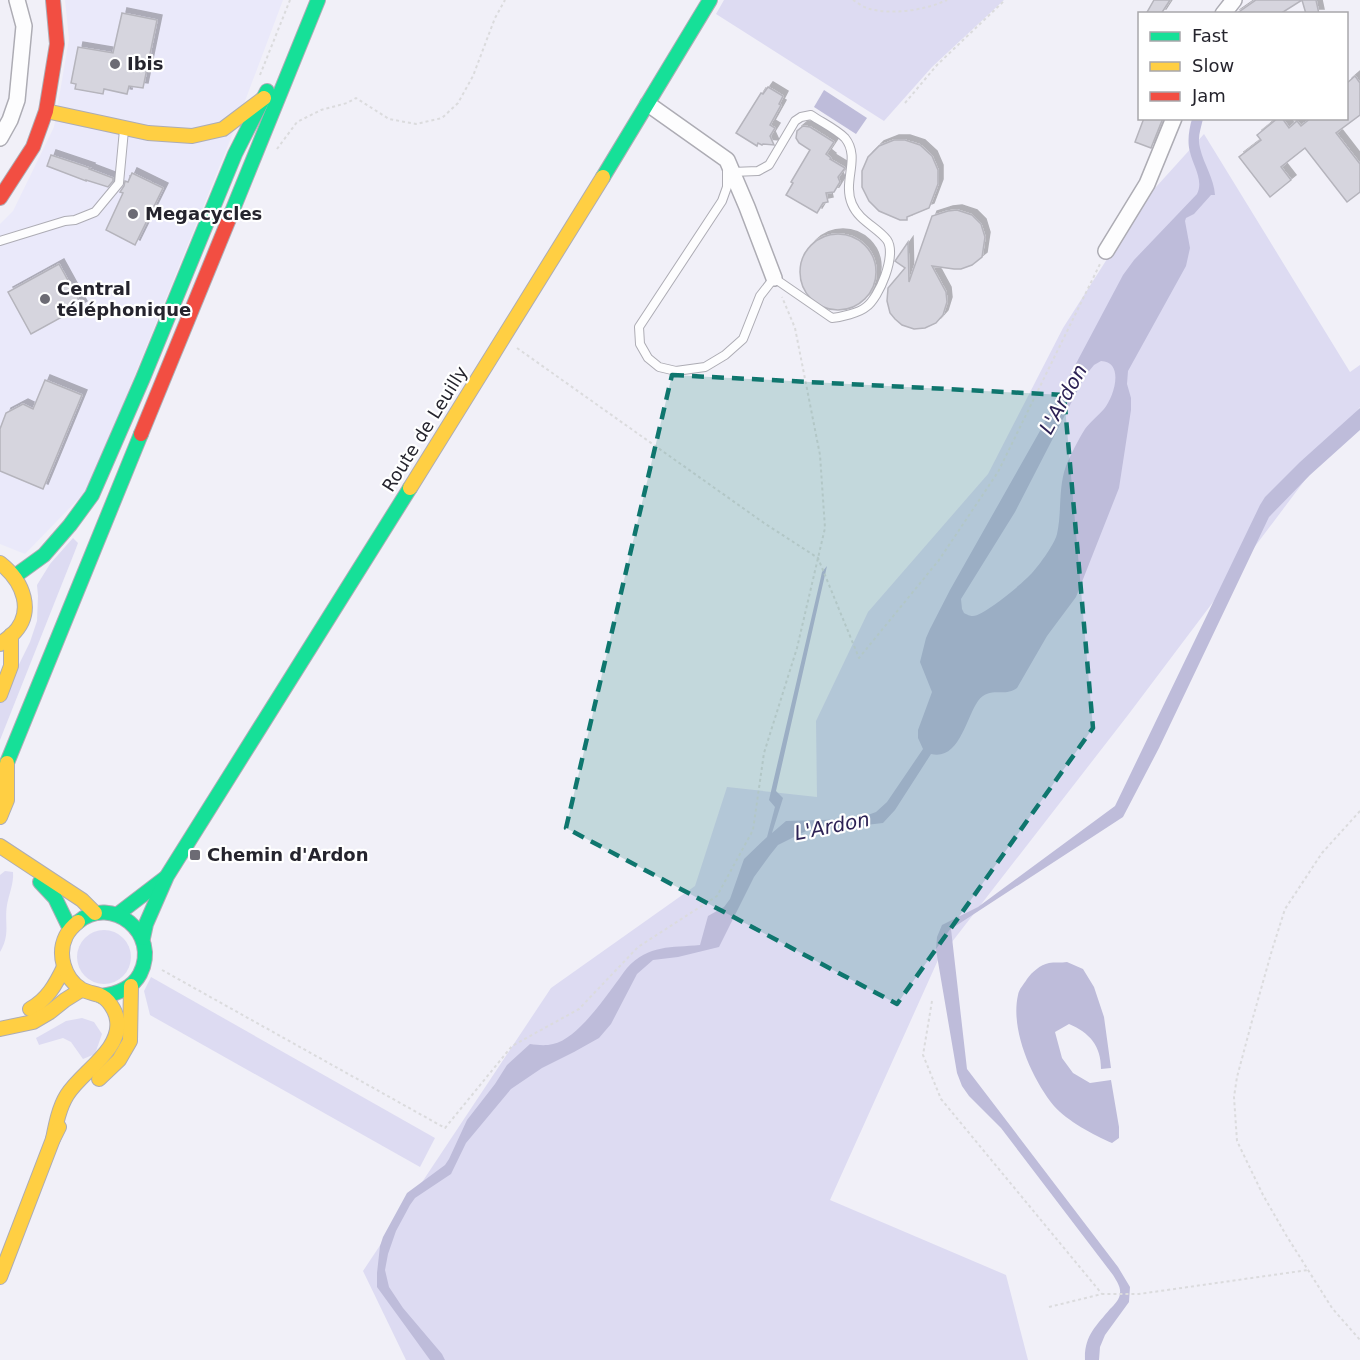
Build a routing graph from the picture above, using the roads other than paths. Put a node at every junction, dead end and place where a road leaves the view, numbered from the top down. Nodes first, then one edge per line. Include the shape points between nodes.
1 (17, 0) edge
2 (53, 0) edge
3 (318, 0) edge
4 (710, 0) edge
5 (1234, 0) edge
6 (1225, 12) edge
7 (308, 26) junction
8 (264, 98) junction
9 (648, 104) junction
10 (46, 111) junction
11 (1173, 120) edge
12 (124, 128) junction
13 (0, 138) edge
14 (729, 166) junction
15 (0, 198) edge
16 (0, 241) edge
17 (1106, 251) road end
18 (774, 278) junction
19 (0, 563) edge
20 (15, 576) junction
21 (6, 639) edge
22 (0, 695) edge
23 (7, 763) junction
24 (0, 780) edge
25 (0, 817) edge
26 (0, 846) edge
27 (0, 855) edge
28 (168, 876) junction
29 (95, 913) junction
30 (118, 914) junction
31 (70, 929) junction
32 (143, 938) junction
33 (64, 967) junction
34 (131, 986) junction
35 (81, 990) junction
36 (101, 996) junction
37 (0, 1016) edge
38 (0, 1029) edge
39 (53, 1139) junction
40 (0, 1277) edge

1 - 13 street via 24,26 17,100
2 - 10 main road via 57,44
3 - 7 main road
4 - 9 main road, Route de Leuilly
5 - 6 street
7 - 8 main road via 278,69
7 - 23 main road
8 - 12 main road via 223,129 192,136 148,134
8 - 20 main road via 235,154 92,495 44,555
9 - 14 street
9 - 28 main road, Route de Leuilly
10 - 12 main road
10 - 15 main road via 33,147
11 - 17 street via 1147,184
12 - 16 lane via 118,183 95,212
14 - 18 street
14 - 18 lane via 728,187 722,201 639,327 640,344 659,367 676,371 705,367 743,339 760,296
14 - 18 lane via 758,171 769,165 795,121 811,115 843,136 849,145 853,160 848,193 852,205 890,246 890,260 878,293 866,308 843,317 832,318
19 - 20 main road
20 - 21 main road via 24,600 23,613 19,625
21 - 22 main road via 12,660
23 - 24 main road
23 - 25 main road via 7,800
26 - 29 main road via 82,900
27 - 31 main road via 51,890
28 - 30 main road
28 - 32 main road
29 - 30 main road
29 - 31 main road
30 - 32 main road via 137,928
31 - 33 main road via 63,944
32 - 34 main road via 143,970
33 - 35 main road
33 - 37 main road via 52,991 34,1008
34 - 36 main road
34 - 39 main road via 130,1041 119,1060 73,1102
35 - 36 main road
35 - 38 main road via 33,1022
36 - 39 main road via 117,1020 116,1036 105,1055 68,1092 57,1115
39 - 40 main road

